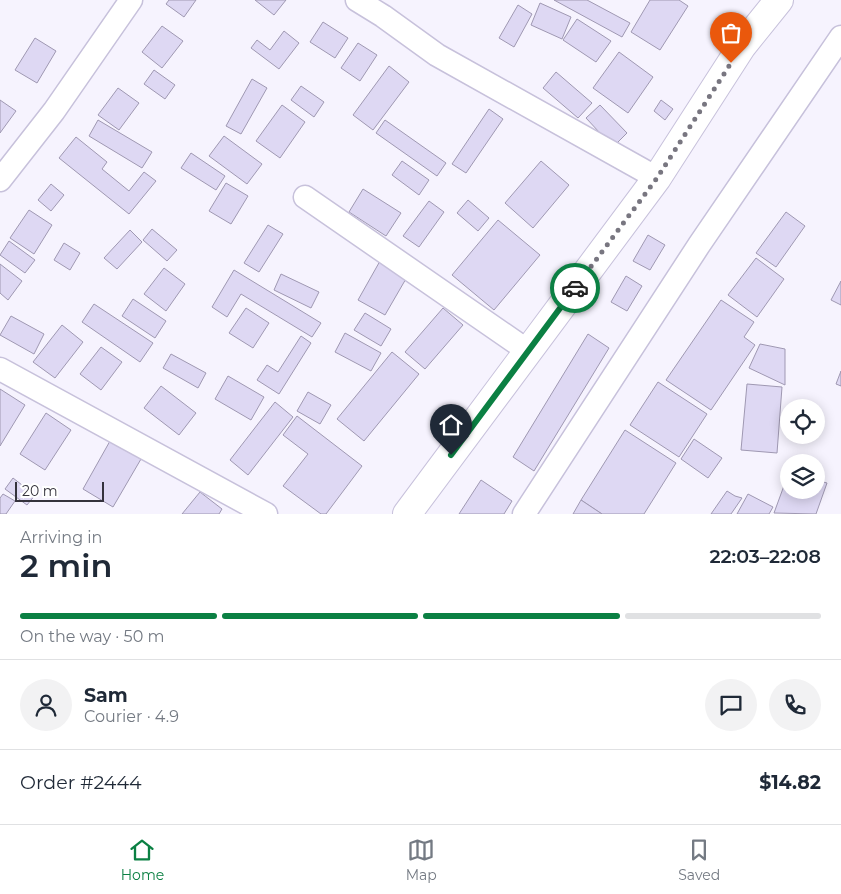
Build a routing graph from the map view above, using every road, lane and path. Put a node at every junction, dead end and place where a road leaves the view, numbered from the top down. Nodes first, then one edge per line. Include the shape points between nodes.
1 (131, 0) edge
2 (357, 0) edge
3 (779, 0) edge
4 (387, 8) edge
5 (841, 37) edge
6 (657, 178) junction
7 (0, 180) edge
8 (305, 197) dead end
9 (528, 351) junction
10 (0, 369) edge
11 (266, 514) edge
12 (406, 514) edge
13 (524, 514) edge

1 - 7 street via 54,111
2 - 4 street
3 - 6 main road via 742,46
4 - 6 street via 437,55
5 - 13 street via 699,245
6 - 9 main road
8 - 9 street
9 - 12 main road
10 - 11 street

